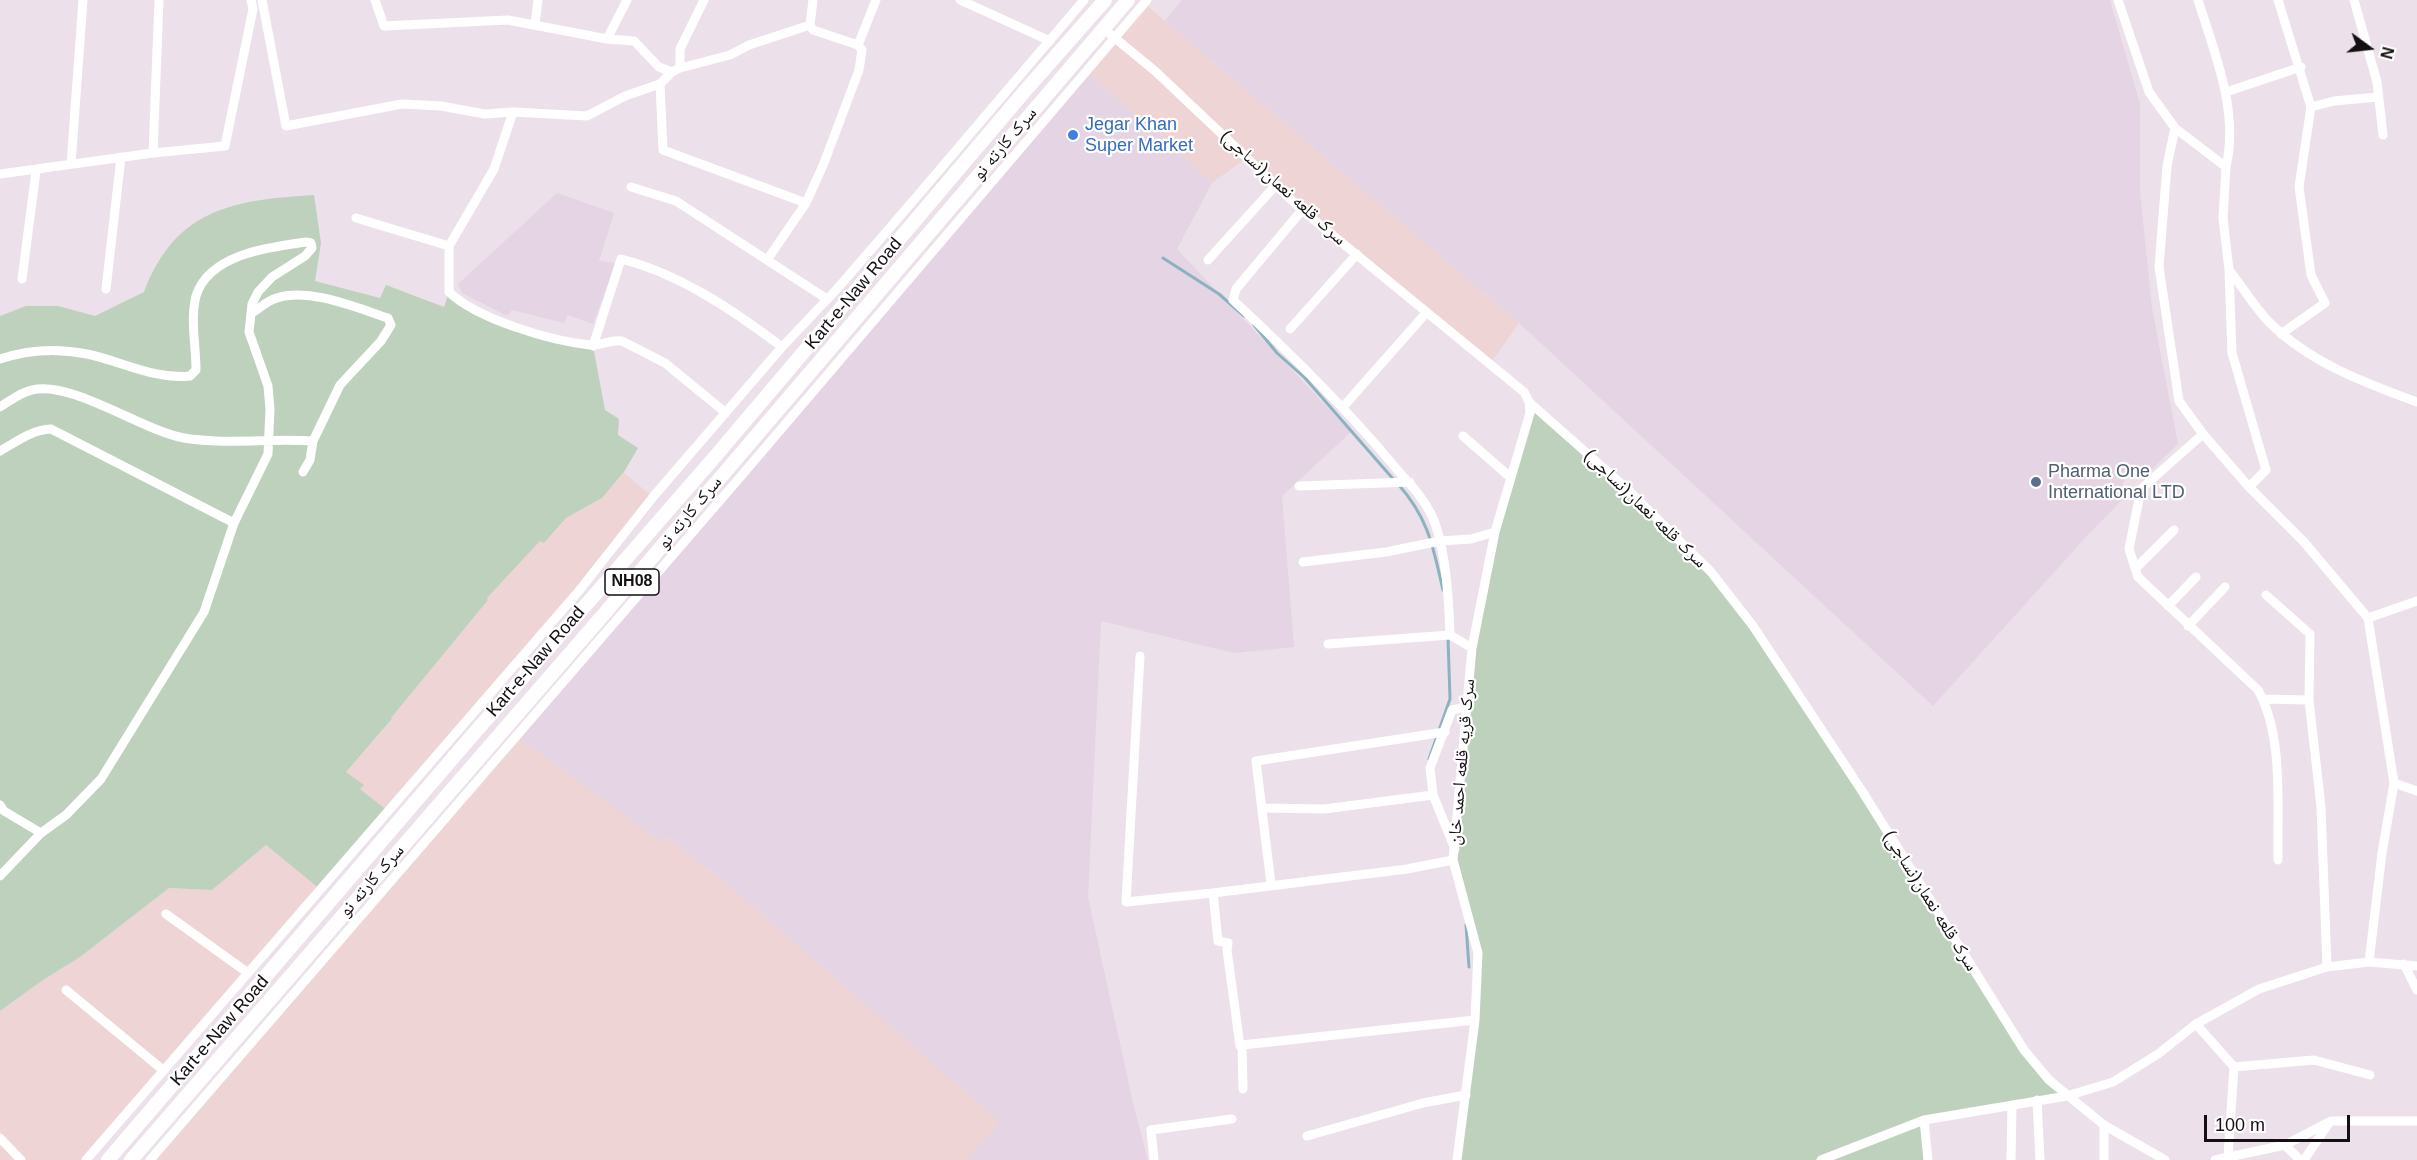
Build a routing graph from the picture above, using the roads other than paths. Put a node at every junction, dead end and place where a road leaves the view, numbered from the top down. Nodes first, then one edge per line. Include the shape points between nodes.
1 (83, 0) edge
2 (159, 0) edge
3 (251, 0) edge
4 (262, 0) edge
5 (375, 0) edge
6 (538, 0) edge
7 (627, 0) edge
8 (704, 0) edge
9 (813, 0) edge
10 (876, 0) edge
11 (960, 0) edge
12 (1084, 0) edge
13 (1105, 0) edge
14 (1128, 0) edge
15 (1147, 0) edge
16 (2118, 0) edge
17 (2198, 0) edge
18 (2278, 0) edge
19 (2354, 0) edge
20 (535, 24) junction
21 (810, 25) junction
22 (1109, 34) junction
23 (608, 39) junction
24 (1050, 41) junction
25 (858, 45) junction
26 (1051, 61) junction
27 (2301, 67) junction
28 (676, 70) junction
29 (1065, 73) junction
30 (660, 84) junction
31 (2226, 92) junction
32 (2378, 97) junction
33 (2311, 107) junction
34 (513, 112) junction
35 (2175, 128) junction
36 (2383, 135) dead end
37 (973, 142) junction
38 (153, 153) junction
39 (121, 157) junction
40 (71, 164) junction
41 (2226, 167) junction
42 (36, 171) junction
43 (0, 174) edge
44 (1276, 185) junction
45 (631, 187) dead end
46 (806, 203) junction
47 (1302, 210) junction
48 (356, 218) dead end
49 (449, 246) junction
50 (1357, 255) junction
51 (766, 260) junction
52 (1208, 260) dead end
53 (2229, 270) junction
54 (22, 279) dead end
55 (106, 289) dead end
56 (827, 299) junction
57 (252, 313) junction
58 (1426, 313) junction
59 (1290, 328) dead end
60 (2281, 334) junction
61 (593, 346) junction
62 (782, 347) junction
63 (0, 359) edge
64 (1529, 402) junction
65 (2417, 402) edge
66 (0, 407) edge
67 (1343, 407) junction
68 (726, 412) junction
69 (2203, 434) junction
70 (1463, 436) dead end
71 (313, 441) junction
72 (269, 442) junction
73 (0, 451) edge
74 (303, 472) dead end
75 (1510, 477) junction
76 (1410, 482) junction
77 (1299, 486) dead end
78 (2249, 487) junction
79 (234, 523) junction
80 (2174, 530) dead end
81 (1495, 532) junction
82 (1440, 540) junction
83 (1303, 562) dead end
84 (2136, 568) junction
85 (2196, 577) dead end
86 (2225, 588) dead end
87 (2266, 595) dead end
88 (2417, 601) edge
89 (2168, 606) junction
90 (2368, 618) junction
91 (2188, 626) junction
92 (1450, 635) junction
93 (1328, 644) dead end
94 (1472, 648) junction
95 (1140, 656) dead end
96 (2263, 699) junction
97 (2309, 700) junction
98 (1467, 707) junction
99 (1445, 732) junction
100 (2394, 783) junction
101 (426, 789) junction
102 (2417, 791) edge
103 (1433, 795) junction
104 (441, 800) junction
105 (0, 805) edge
106 (1262, 808) junction
107 (41, 833) junction
108 (1454, 855) junction
109 (2278, 860) dead end
110 (0, 876) edge
111 (1271, 884) junction
112 (1213, 893) junction
113 (166, 914) dead end
114 (2369, 962) junction
115 (2404, 964) junction
116 (2417, 966) edge
117 (2327, 967) junction
118 (248, 973) junction
119 (66, 990) dead end
120 (2417, 990) edge
121 (1475, 1020) junction
122 (2196, 1024) junction
123 (1242, 1045) junction
124 (2234, 1067) junction
125 (163, 1070) junction
126 (2370, 1075) dead end
127 (1243, 1089) dead end
128 (1467, 1095) junction
129 (2067, 1096) junction
130 (2037, 1100) junction
131 (2012, 1105) junction
132 (1232, 1119) dead end
133 (1924, 1120) junction
134 (2331, 1120) junction
135 (2417, 1121) edge
136 (2104, 1125) junction
137 (1307, 1136) dead end
138 (0, 1138) edge
139 (2285, 1145) junction
140 (2228, 1156) junction
141 (21, 1160) edge
142 (86, 1160) edge
143 (108, 1160) edge
144 (131, 1160) edge
145 (150, 1160) edge
146 (1154, 1160) edge
147 (1457, 1160) edge
148 (1821, 1160) edge
149 (1928, 1160) edge
150 (2011, 1160) edge
151 (2040, 1160) edge
152 (2104, 1160) edge
153 (2165, 1160) edge
154 (2215, 1160) edge
155 (2302, 1160) edge

1 - 40 street
2 - 38 street
3 - 38 street via 253,9 225,146
4 - 34 street via 286,126 402,104 485,114
5 - 20 street via 384,26 507,20
6 - 20 street
7 - 23 street
8 - 28 street via 680,49
9 - 21 street
10 - 25 street
11 - 24 street
12 - 24 street
13 - 26 highway, Kart-e-Naw Road / NH08
14 - 22 highway, سرک کارته نو / NH08
15 - 22 street
16 - 35 street via 2149,92
17 - 31 street
18 - 27 street
19 - 32 street
20 - 23 street
21 - 25 street via 813,30
21 - 28 street
22 - 29 highway, سرک کارته نو / NH08
22 - 44 street, سرک قلعه نعمان(نساجی) via 1155,71
22 - 145 street via 742,475
23 - 28 street via 634,41 659,67
24 - 37 street
25 - 46 street via 862,50 859,70
26 - 29 highway
26 - 37 highway, Kart-e-Naw Road / NH08
27 - 31 street
27 - 33 street
28 - 30 street
29 - 104 highway, سرک کارته نو / NH08
30 - 34 street via 625,96 587,116
30 - 46 street via 663,150
31 - 41 street via 2231,147
32 - 33 street
32 - 36 street
33 - 60 street via 2299,187 2311,275 2325,303
34 - 49 street via 494,169
35 - 41 street
35 - 69 street via 2167,166 2159,267 2179,401
37 - 56 street
37 - 101 highway, Kart-e-Naw Road / NH08 via 713,459
38 - 39 street
39 - 40 street
39 - 55 street
40 - 42 street
41 - 53 street via 2223,218
42 - 43 street
42 - 54 street
44 - 47 street, سرک قلعه نعمان(نساجی)
44 - 52 street
45 - 51 street via 676,201
46 - 51 street
47 - 50 street, سرک قلعه نعمان(نساجی)
47 - 67 street via 1236,288 1233,300
48 - 49 street
49 - 61 street via 449,292 459,301 530,333
50 - 58 street, سرک قلعه نعمان(نساجی)
50 - 59 street
51 - 56 street
53 - 60 street
53 - 78 street via 2232,353 2266,470
56 - 62 street
57 - 63 street via 258,292 272,277 305,256 312,248 311,243 273,246 244,255 210,273 196,297 196,370 190,376 159,374 86,353 26,351
57 - 71 street via 276,298 297,295 388,318 391,325 340,385
57 - 72 street via 249,332 268,386
58 - 64 street, سرک قلعه نعمان(نساجی) via 1491,363 1524,392
58 - 67 street
60 - 65 street via 2356,380
61 - 62 street via 621,259 651,267 708,297 746,319
61 - 68 street via 618,340 648,354
62 - 68 street
64 - 75 street, سرک قریه قلعه احمد خان via 1530,413
64 - 129 street, سرک قلعه نعمان(نساجی) via 1624,486 1711,572 1753,626 2024,1050
66 - 72 street via 34,389 58,391 181,438
67 - 76 street
68 - 118 street via 570,601
69 - 78 street
69 - 84 street via 2141,489 2129,549
70 - 75 street
71 - 72 street
71 - 74 street
72 - 79 street via 268,454
73 - 79 street via 29,434 51,429
75 - 81 street, سرک قریه قلعه احمد خان
76 - 77 street
76 - 82 street via 1431,514
78 - 90 street via 2304,542
79 - 107 street via 204,612 130,735 101,779 66,815
80 - 84 street
81 - 82 street via 1471,539
81 - 94 street, سرک قریه قلعه احمد خان
82 - 83 street via 1386,552
82 - 92 street
84 - 89 street via 2138,577
85 - 89 street
86 - 91 street
87 - 97 street via 2310,634
88 - 90 street
89 - 91 street
90 - 100 street
91 - 96 street
92 - 93 street
92 - 94 street
94 - 98 street, سرک قریه قلعه احمد خان
95 - 112 street via 1126,902
96 - 97 street
96 - 109 street via 2278,751
97 - 117 street via 2320,793
98 - 99 street via 1452,710
98 - 108 street, سرک قریه قلعه احمد خان
99 - 103 street via 1430,768
99 - 106 street via 1256,761
100 - 102 street
100 - 114 street
101 - 104 highway
101 - 143 highway, Kart-e-Naw Road / NH08
103 - 106 street via 1324,809
103 - 108 street
104 - 144 highway, سرک کارته نو / NH08
105 - 107 street
106 - 111 street
107 - 110 street
108 - 111 street via 1407,869
108 - 121 street, سرک قریه قلعه احمد خان via 1478,953
111 - 112 street
112 - 123 street via 1218,941 1228,943
113 - 118 street
114 - 115 street
114 - 117 street
115 - 116 street
115 - 120 street
117 - 122 street via 2259,988
118 - 125 street
119 - 125 street
121 - 123 street
121 - 128 street, سرک قریه قلعه احمد خان
122 - 124 street
122 - 129 street via 2113,1082
123 - 127 street
124 - 126 street via 2314,1060
124 - 140 street
125 - 142 street
128 - 137 street via 1423,1103
128 - 147 street, سرک قریه قلعه احمد خان
129 - 130 street
129 - 136 street
130 - 131 street
130 - 151 street
131 - 133 street
131 - 150 street
132 - 146 street via 1151,1130
133 - 148 street
133 - 149 street
134 - 135 street
134 - 139 street
134 - 155 street
136 - 152 street
136 - 153 street
138 - 141 street
139 - 140 street
139 - 155 street
140 - 154 street

